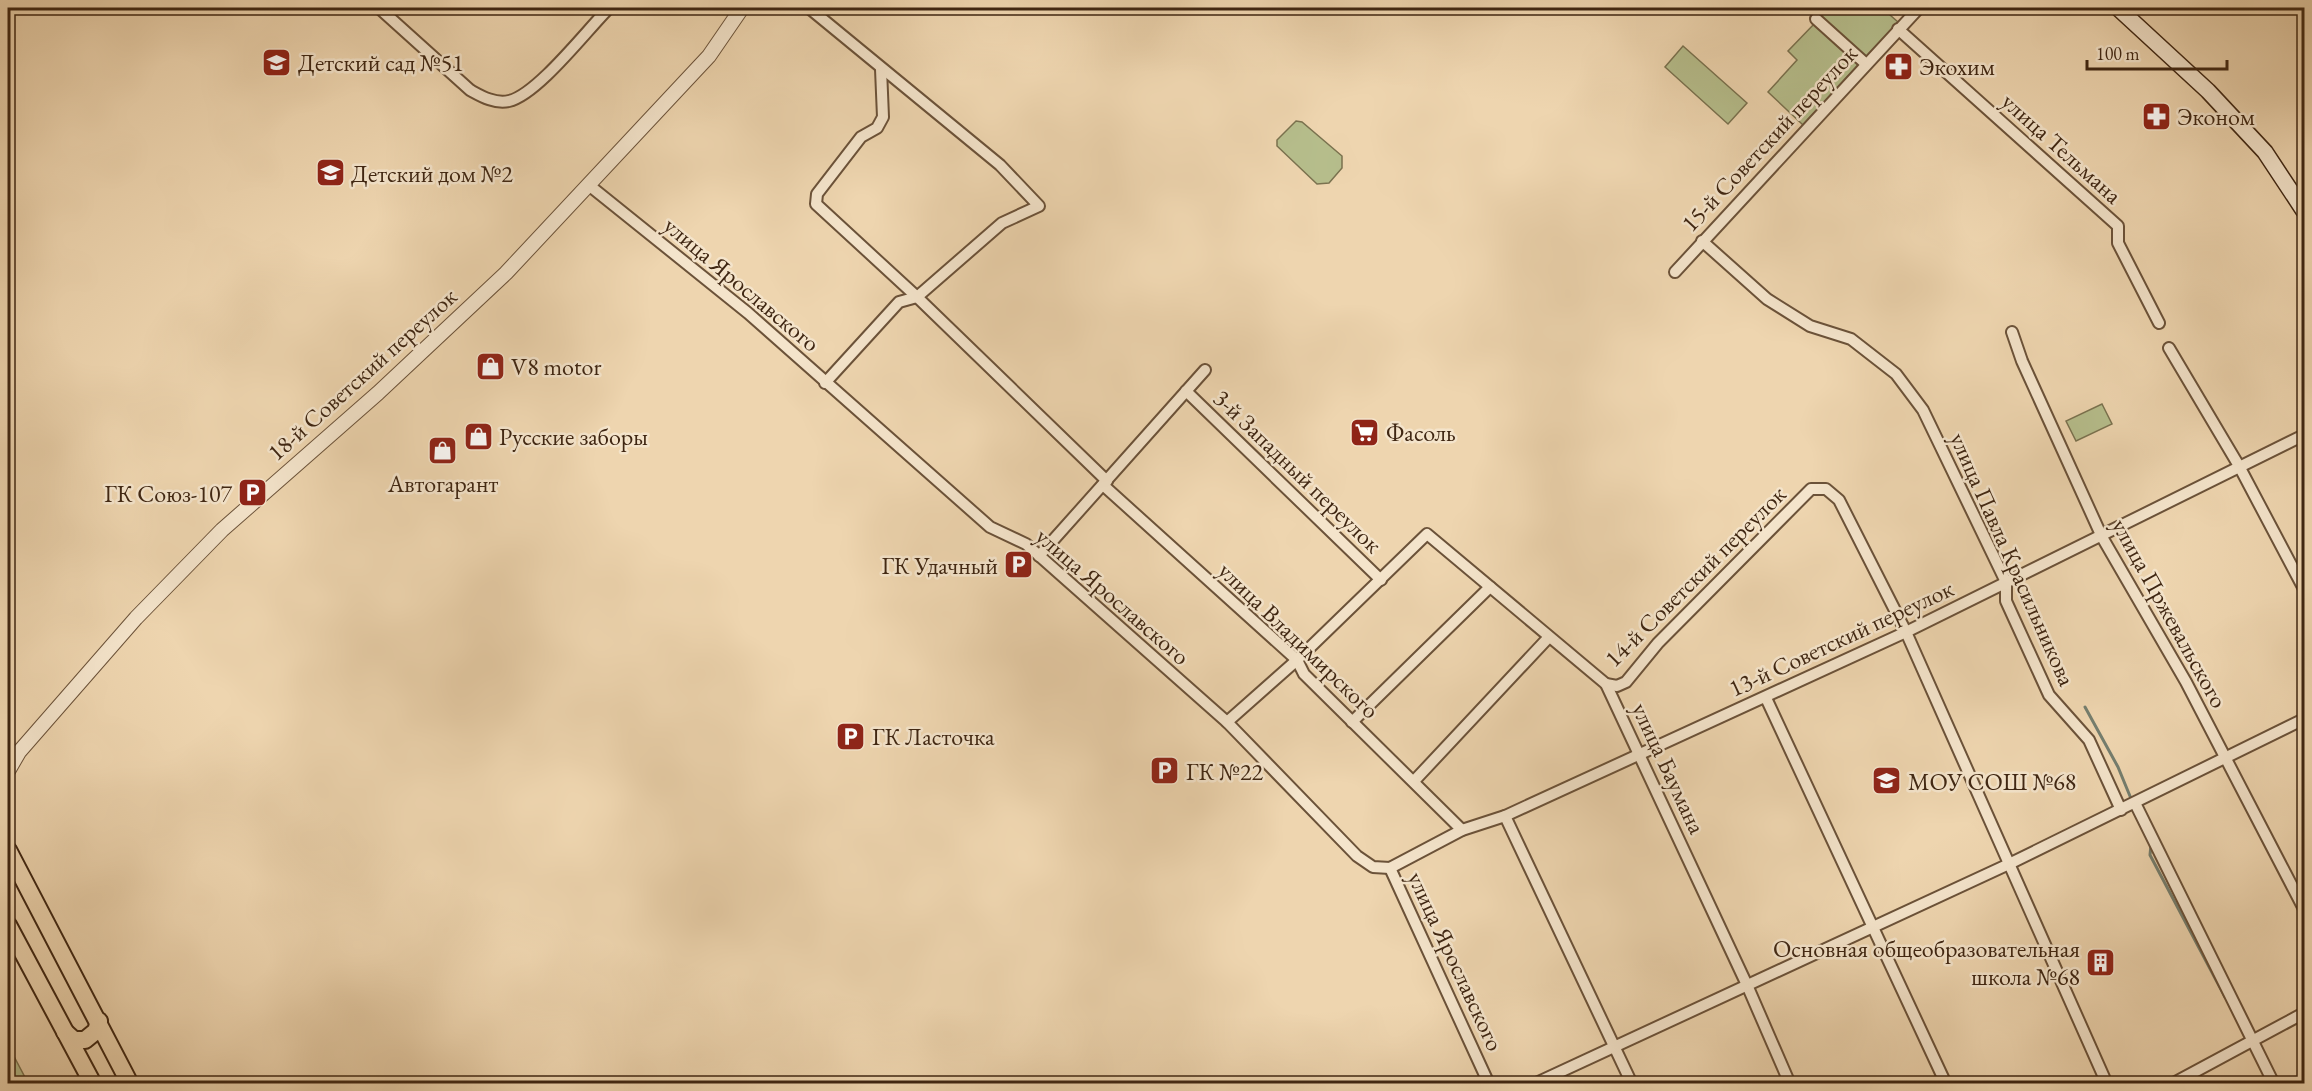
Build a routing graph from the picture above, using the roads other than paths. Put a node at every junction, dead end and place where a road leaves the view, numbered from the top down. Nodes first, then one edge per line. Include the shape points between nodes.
1 (379, 8) edge
2 (609, 8) edge
3 (742, 8) edge
4 (808, 8) edge
5 (1919, 8) edge
6 (2118, 8) edge
7 (1816, 18) dead end
8 (1898, 29) junction
9 (1866, 64) junction
10 (881, 69) junction
11 (590, 186) junction
12 (2304, 211) edge
13 (1702, 241) junction
14 (1675, 272) dead end
15 (917, 297) junction
16 (2159, 323) dead end
17 (2012, 332) dead end
18 (2169, 348) dead end
19 (1205, 370) dead end
20 (825, 382) junction
21 (1186, 391) junction
22 (2304, 435) edge
23 (2239, 466) junction
24 (1105, 483) junction
25 (2102, 537) junction
26 (1039, 556) junction
27 (1381, 580) junction
28 (2006, 582) junction
29 (1490, 587) junction
30 (2304, 590) edge
31 (1906, 632) junction
32 (1548, 637) junction
33 (1297, 660) junction
34 (1606, 684) junction
35 (1766, 698) junction
36 (2304, 719) edge
37 (1227, 722) junction
38 (1352, 722) junction
39 (1641, 756) junction
40 (2225, 757) junction
41 (8, 771) edge
42 (1414, 780) junction
43 (2135, 803) junction
44 (2121, 810) junction
45 (1505, 816) junction
46 (1462, 830) junction
47 (8, 850) edge
48 (2009, 864) junction
49 (1390, 868) junction
50 (2304, 909) edge
51 (1873, 928) junction
52 (9, 929) edge
53 (1747, 985) junction
54 (2304, 1013) edge
55 (99, 1021) junction
56 (65, 1032) junction
57 (2253, 1042) junction
58 (1614, 1048) junction
59 (93, 1083) edge
60 (130, 1083) edge
61 (1489, 1083) edge
62 (1534, 1083) edge
63 (1632, 1083) edge
64 (1790, 1083) edge
65 (1946, 1083) edge
66 (2107, 1083) edge
67 (2172, 1083) edge
68 (2274, 1083) edge

1 - 2 street via 470,90 487,99 508,101 532,90
3 - 11 street, 18-й Советский переулок via 709,56
4 - 10 street
5 - 8 street, 15-й Советский переулок
6 - 12 main road via 2208,91 2265,152
7 - 9 street
8 - 9 street, 15-й Советский переулок
8 - 16 street, улица Тельмана via 2118,226 2118,243
9 - 13 street, 15-й Советский переулок
10 - 15 street, улица Владимирского via 883,117 877,128 861,137 817,194 816,204
10 - 15 street via 1000,165 1039,206 1002,223
11 - 20 street, улица Ярославского via 748,313
11 - 41 street, 18-й Советский переулок via 436,339 222,530 136,618 19,752
13 - 14 street, 15-й Советский переулок
13 - 28 street, улица Павла Красильникова via 1767,298 1810,326 1851,339 1896,374 1923,410
15 - 20 street via 899,302
15 - 24 street, улица Владимирского
17 - 25 street, улица Пржевальского
18 - 23 street
19 - 21 street
20 - 26 street, улица Ярославского via 990,527 1026,544
21 - 24 street
21 - 27 street, 3-й Западный переулок
22 - 23 street, 13-й Советский переулок
23 - 25 street, 13-й Советский переулок
23 - 30 street
24 - 26 street
24 - 33 street, улица Владимирского
25 - 28 street, 13-й Советский переулок
25 - 40 street, улица Пржевальского
26 - 37 street, улица Ярославского
27 - 29 street, улица Баумана via 1427,534
27 - 33 street
28 - 31 street, 13-й Советский переулок
28 - 44 street, улица Павла Красильникова via 2006,601 2049,695 2089,740
29 - 32 street, улица Баумана
29 - 38 street
31 - 34 street, 14-й Советский переулок via 1839,500 1826,489 1810,489 1661,639 1626,682 1617,686
31 - 35 street, 13-й Советский переулок
31 - 48 street, 14-й Советский переулок
32 - 34 street, улица Баумана
32 - 42 street
33 - 37 street
33 - 38 street, улица Владимирского via 1304,674
34 - 39 street, улица Баумана
35 - 39 street, 13-й Советский переулок
35 - 51 street
36 - 40 street
37 - 49 street, улица Ярославского via 1357,856 1373,867
38 - 42 street, улица Владимирского
39 - 45 street, 13-й Советский переулок
39 - 53 street, улица Баумана
40 - 43 street
40 - 50 street, улица Пржевальского
42 - 46 street, улица Владимирского
43 - 44 street
43 - 57 street
44 - 48 street
45 - 46 street, 13-й Советский переулок
45 - 58 street
46 - 49 street, 13-й Советский переулок
47 - 55 main road
48 - 51 street
48 - 66 street, 14-й Советский переулок
49 - 61 street, улица Ярославского
51 - 53 street
51 - 65 street
52 - 56 main road
53 - 58 street
53 - 64 street, улица Баумана
54 - 57 street
55 - 56 main road via 96,1031 85,1040 74,1040
55 - 60 main road
56 - 59 main road
57 - 67 street
57 - 68 street
58 - 62 street
58 - 63 street

